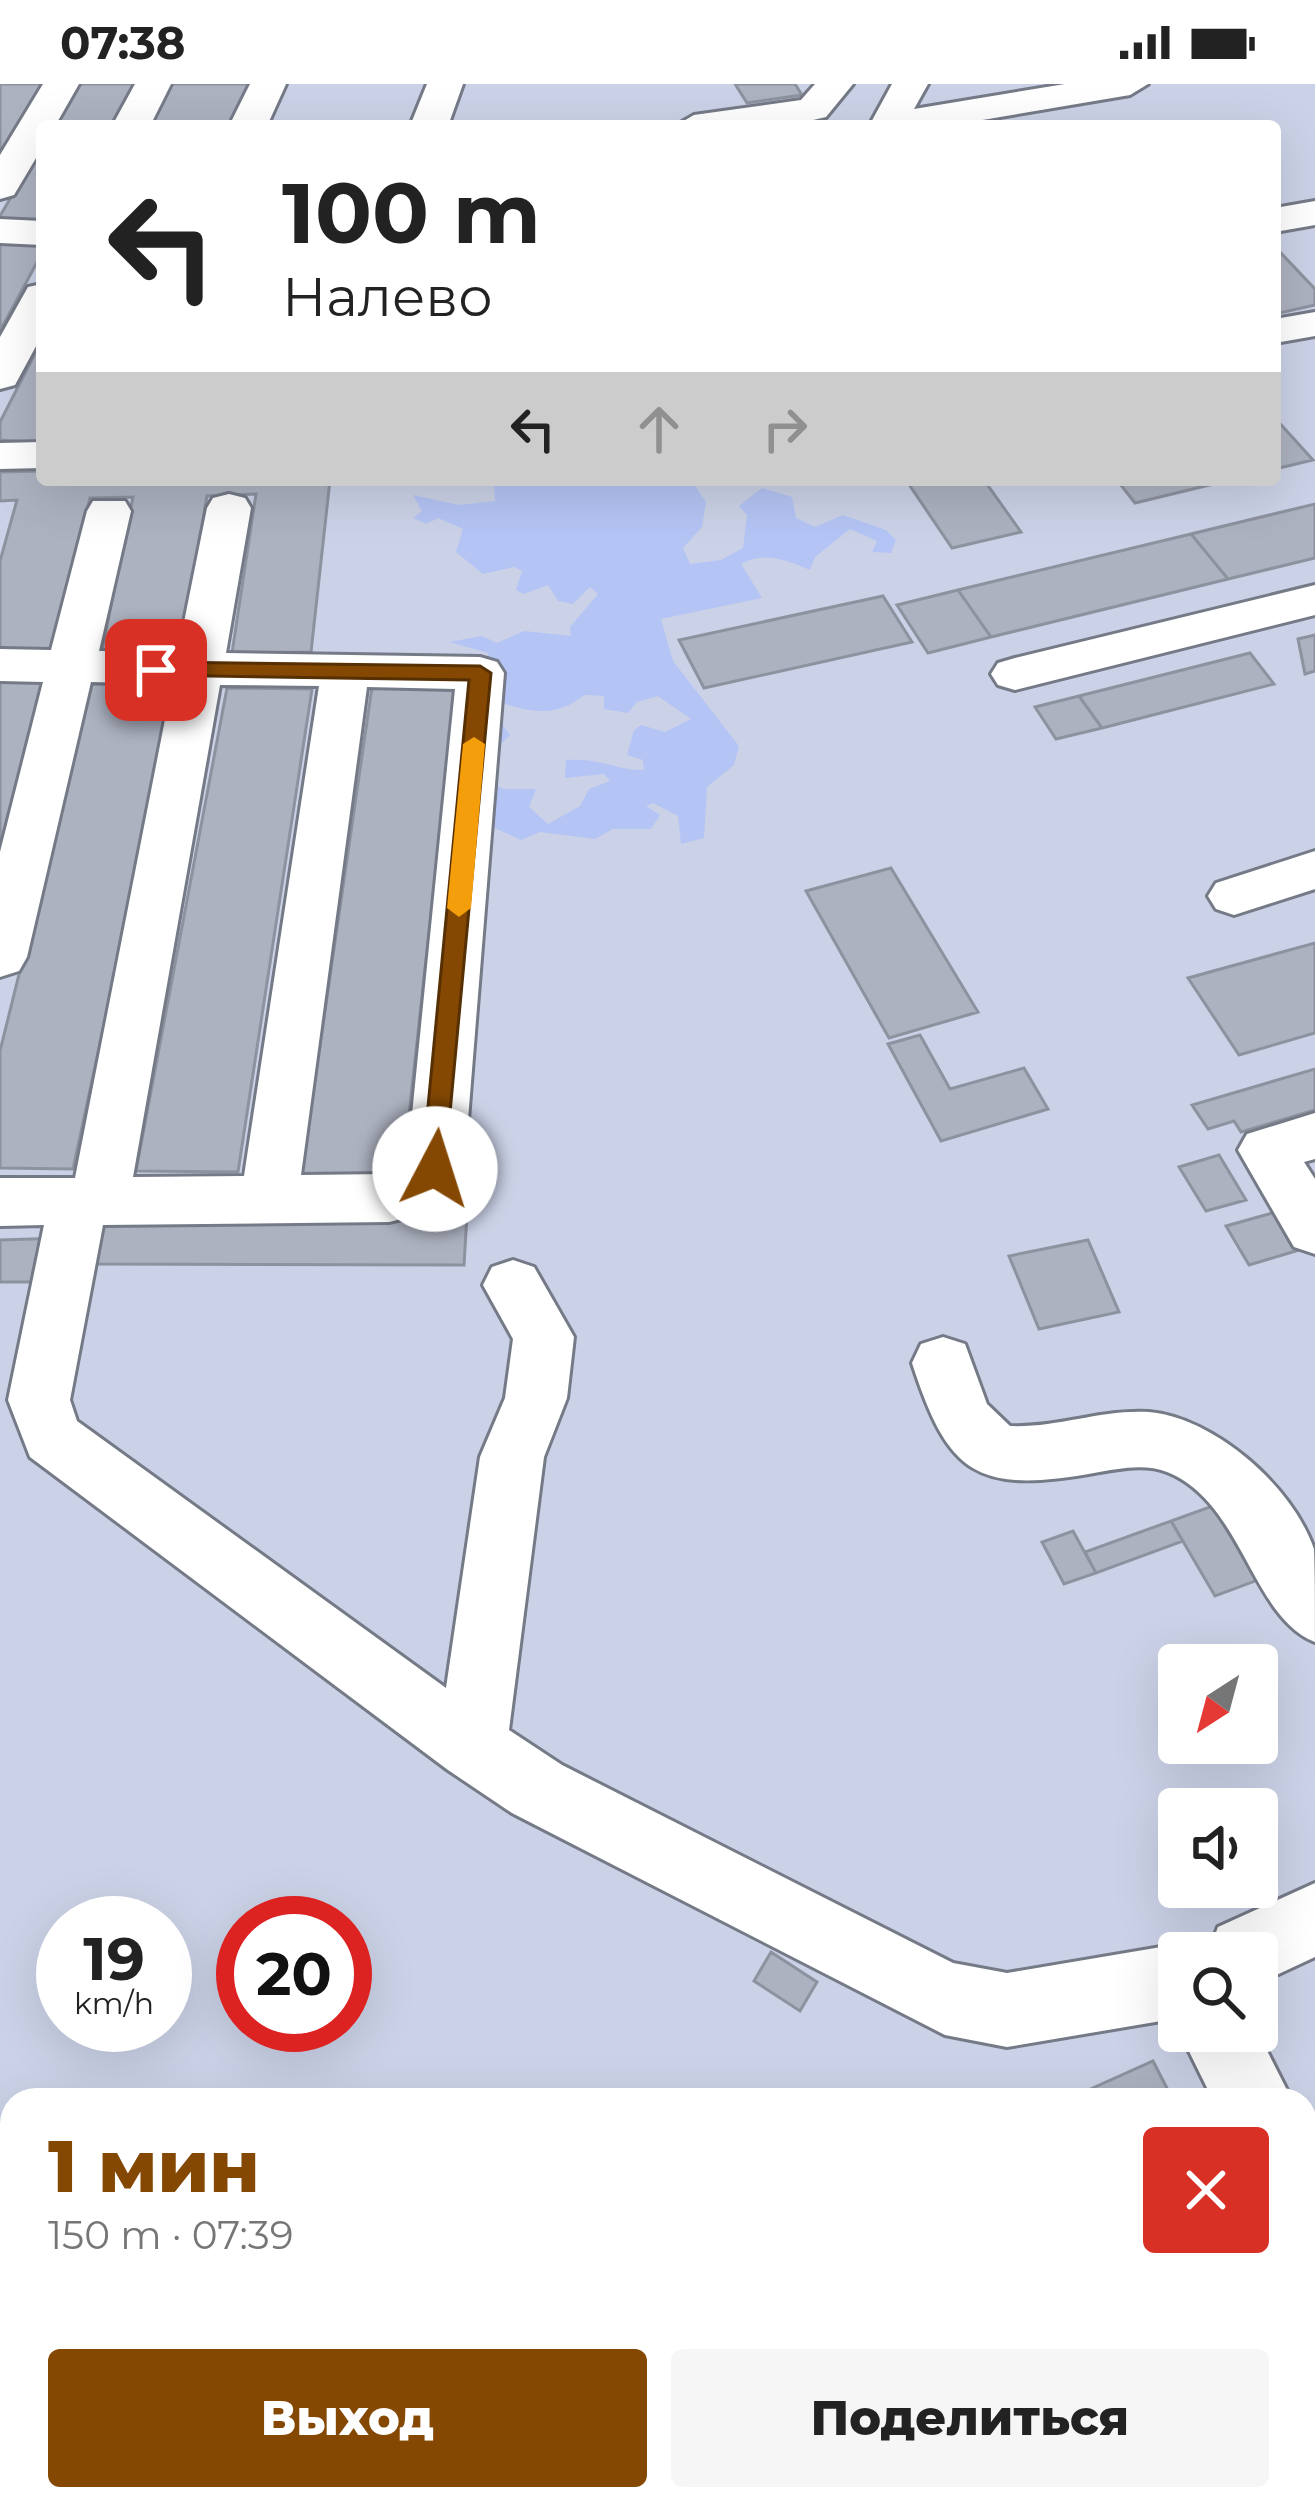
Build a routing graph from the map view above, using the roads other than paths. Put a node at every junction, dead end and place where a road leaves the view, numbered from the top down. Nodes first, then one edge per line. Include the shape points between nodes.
1 (61, 84) edge
2 (153, 84) edge
3 (268, 84) edge
4 (445, 84) edge
5 (835, 84) edge
6 (910, 84) edge
7 (1130, 84) edge
8 (40, 120) edge
9 (134, 120) edge
10 (251, 120) edge
11 (431, 120) edge
12 (736, 120) edge
13 (890, 120) edge
14 (917, 120) edge
15 (36, 126) edge
16 (0, 187) edge
17 (1315, 213) edge
18 (1281, 219) edge
19 (0, 231) edge
20 (36, 233) edge
21 (36, 307) edge
22 (1315, 324) edge
23 (1281, 330) edge
24 (0, 376) edge
25 (36, 455) edge
26 (0, 456) edge
27 (229, 508) dead end
28 (109, 511) dead end
29 (1315, 600) edge
30 (0, 664) edge
31 (71, 669) junction
32 (199, 670) junction
33 (344, 671) junction
34 (1015, 674) dead end
35 (1315, 870) edge
36 (1234, 896) dead end
37 (0, 957) edge
38 (1315, 1136) edge
39 (269, 1199) junction
40 (89, 1200) junction
41 (0, 1202) edge
42 (1315, 1230) edge
43 (513, 1285) dead end
44 (944, 1363) dead end
45 (19, 1400) edge
46 (1315, 1611) edge
47 (472, 1747) junction
48 (1315, 1919) edge
49 (1278, 1937) edge
50 (1158, 1985) edge
51 (1228, 2052) edge
52 (1247, 2088) edge

1 - 8 street
2 - 9 street
3 - 10 street
4 - 11 street
5 - 12 street via 814,109
6 - 13 street
7 - 14 street
15 - 16 street
17 - 18 street
19 - 20 street
21 - 24 street
22 - 23 street
25 - 26 street
27 - 32 street
28 - 31 street
29 - 34 street
30 - 31 street
31 - 32 street
31 - 37 street
32 - 33 street
32 - 40 street
33 - 39 street
33 - 39 street via 480,673 435,1169 419,1193
35 - 36 street
38 - 42 street via 1267,1150
39 - 40 street
40 - 41 street
40 - 45 street
43 - 47 street via 544,1337 536,1398 512,1457
44 - 46 street via 962,1420 978,1441 1004,1454 1131,1438 1171,1443 1209,1462 1238,1487
45 - 47 street via 52,1438
47 - 50 street via 537,1789 945,1998 1007,2010
48 - 49 street
51 - 52 street

